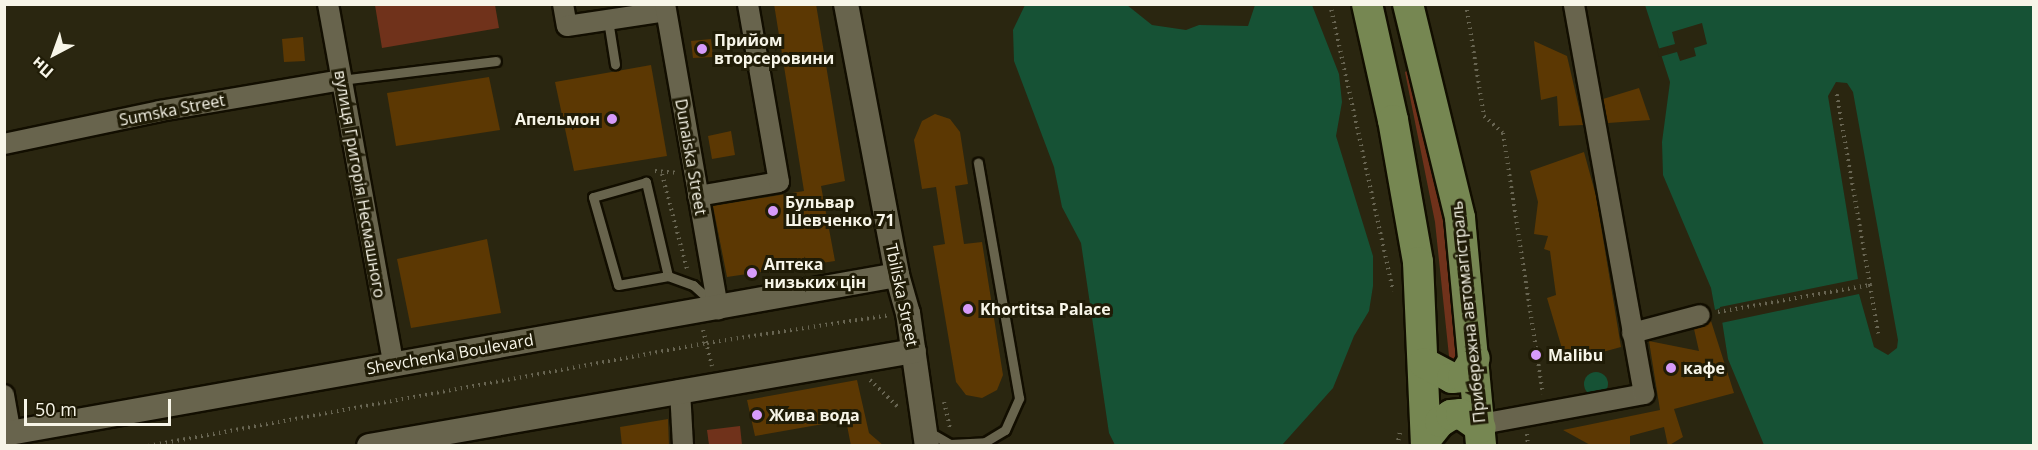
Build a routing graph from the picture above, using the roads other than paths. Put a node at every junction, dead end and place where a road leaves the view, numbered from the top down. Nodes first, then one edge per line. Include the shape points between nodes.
1 (328, 4) edge
2 (563, 4) edge
3 (748, 4) edge
4 (846, 4) edge
5 (1574, 4) edge
6 (666, 8) edge
7 (1369, 13) edge
8 (1411, 13) edge
9 (608, 20) junction
10 (496, 61) dead end
11 (615, 64) dead end
12 (1427, 76) junction
13 (341, 80) junction
14 (1387, 92) junction
15 (4, 144) edge
16 (978, 163) dead end
17 (698, 196) junction
18 (897, 275) junction
19 (668, 276) junction
20 (1700, 315) road end
21 (710, 318) junction
22 (1632, 333) junction
23 (914, 351) junction
24 (1475, 358) junction
25 (393, 363) junction
26 (1424, 363) junction
27 (680, 390) junction
28 (4, 395) edge
29 (1481, 432) edge
30 (8, 434) edge
31 (926, 437) edge
32 (1418, 437) edge
33 (369, 446) edge
34 (683, 446) edge

1 - 13 street, вулиця Григорія Несмашного
2 - 9 street via 567,26
3 - 17 street via 779,182
4 - 18 street, Tbiliska Street
5 - 22 street
6 - 9 street
6 - 17 street, Dunaiska Street
7 - 8 main road via 1380,31 1395,37 1403,34
7 - 14 main road
8 - 12 main road, Прибережна автомагістраль
9 - 11 lane
10 - 13 lane
12 - 14 main road via 1414,65 1407,66 1394,76
12 - 24 main road, Прибережна автомагістраль via 1460,218
13 - 15 street, Sumska Street via 160,111
13 - 25 street, вулиця Григорія Несмашного
14 - 26 main road via 1418,262
16 - 31 lane via 1019,386 1017,410 1005,430 985,442 950,444
17 - 21 street, Dunaiska Street
18 - 21 street, Shevchenka Boulevard
18 - 23 street, Tbiliska Street
19 - 19 lane via 646,182 593,197 618,285
19 - 21 lane via 701,290
20 - 22 street
21 - 25 street, Shevchenka Boulevard
22 - 29 street via 1644,394 1546,412
23 - 27 street
23 - 31 street, Tbiliska Street
24 - 26 main road via 1463,377 1452,378
24 - 29 main road, Прибережна автомагістраль
25 - 30 street, Shevchenka Boulevard
26 - 32 main road
27 - 33 street
27 - 34 street
28 - 30 street
29 - 32 main road via 1461,414 1451,415

